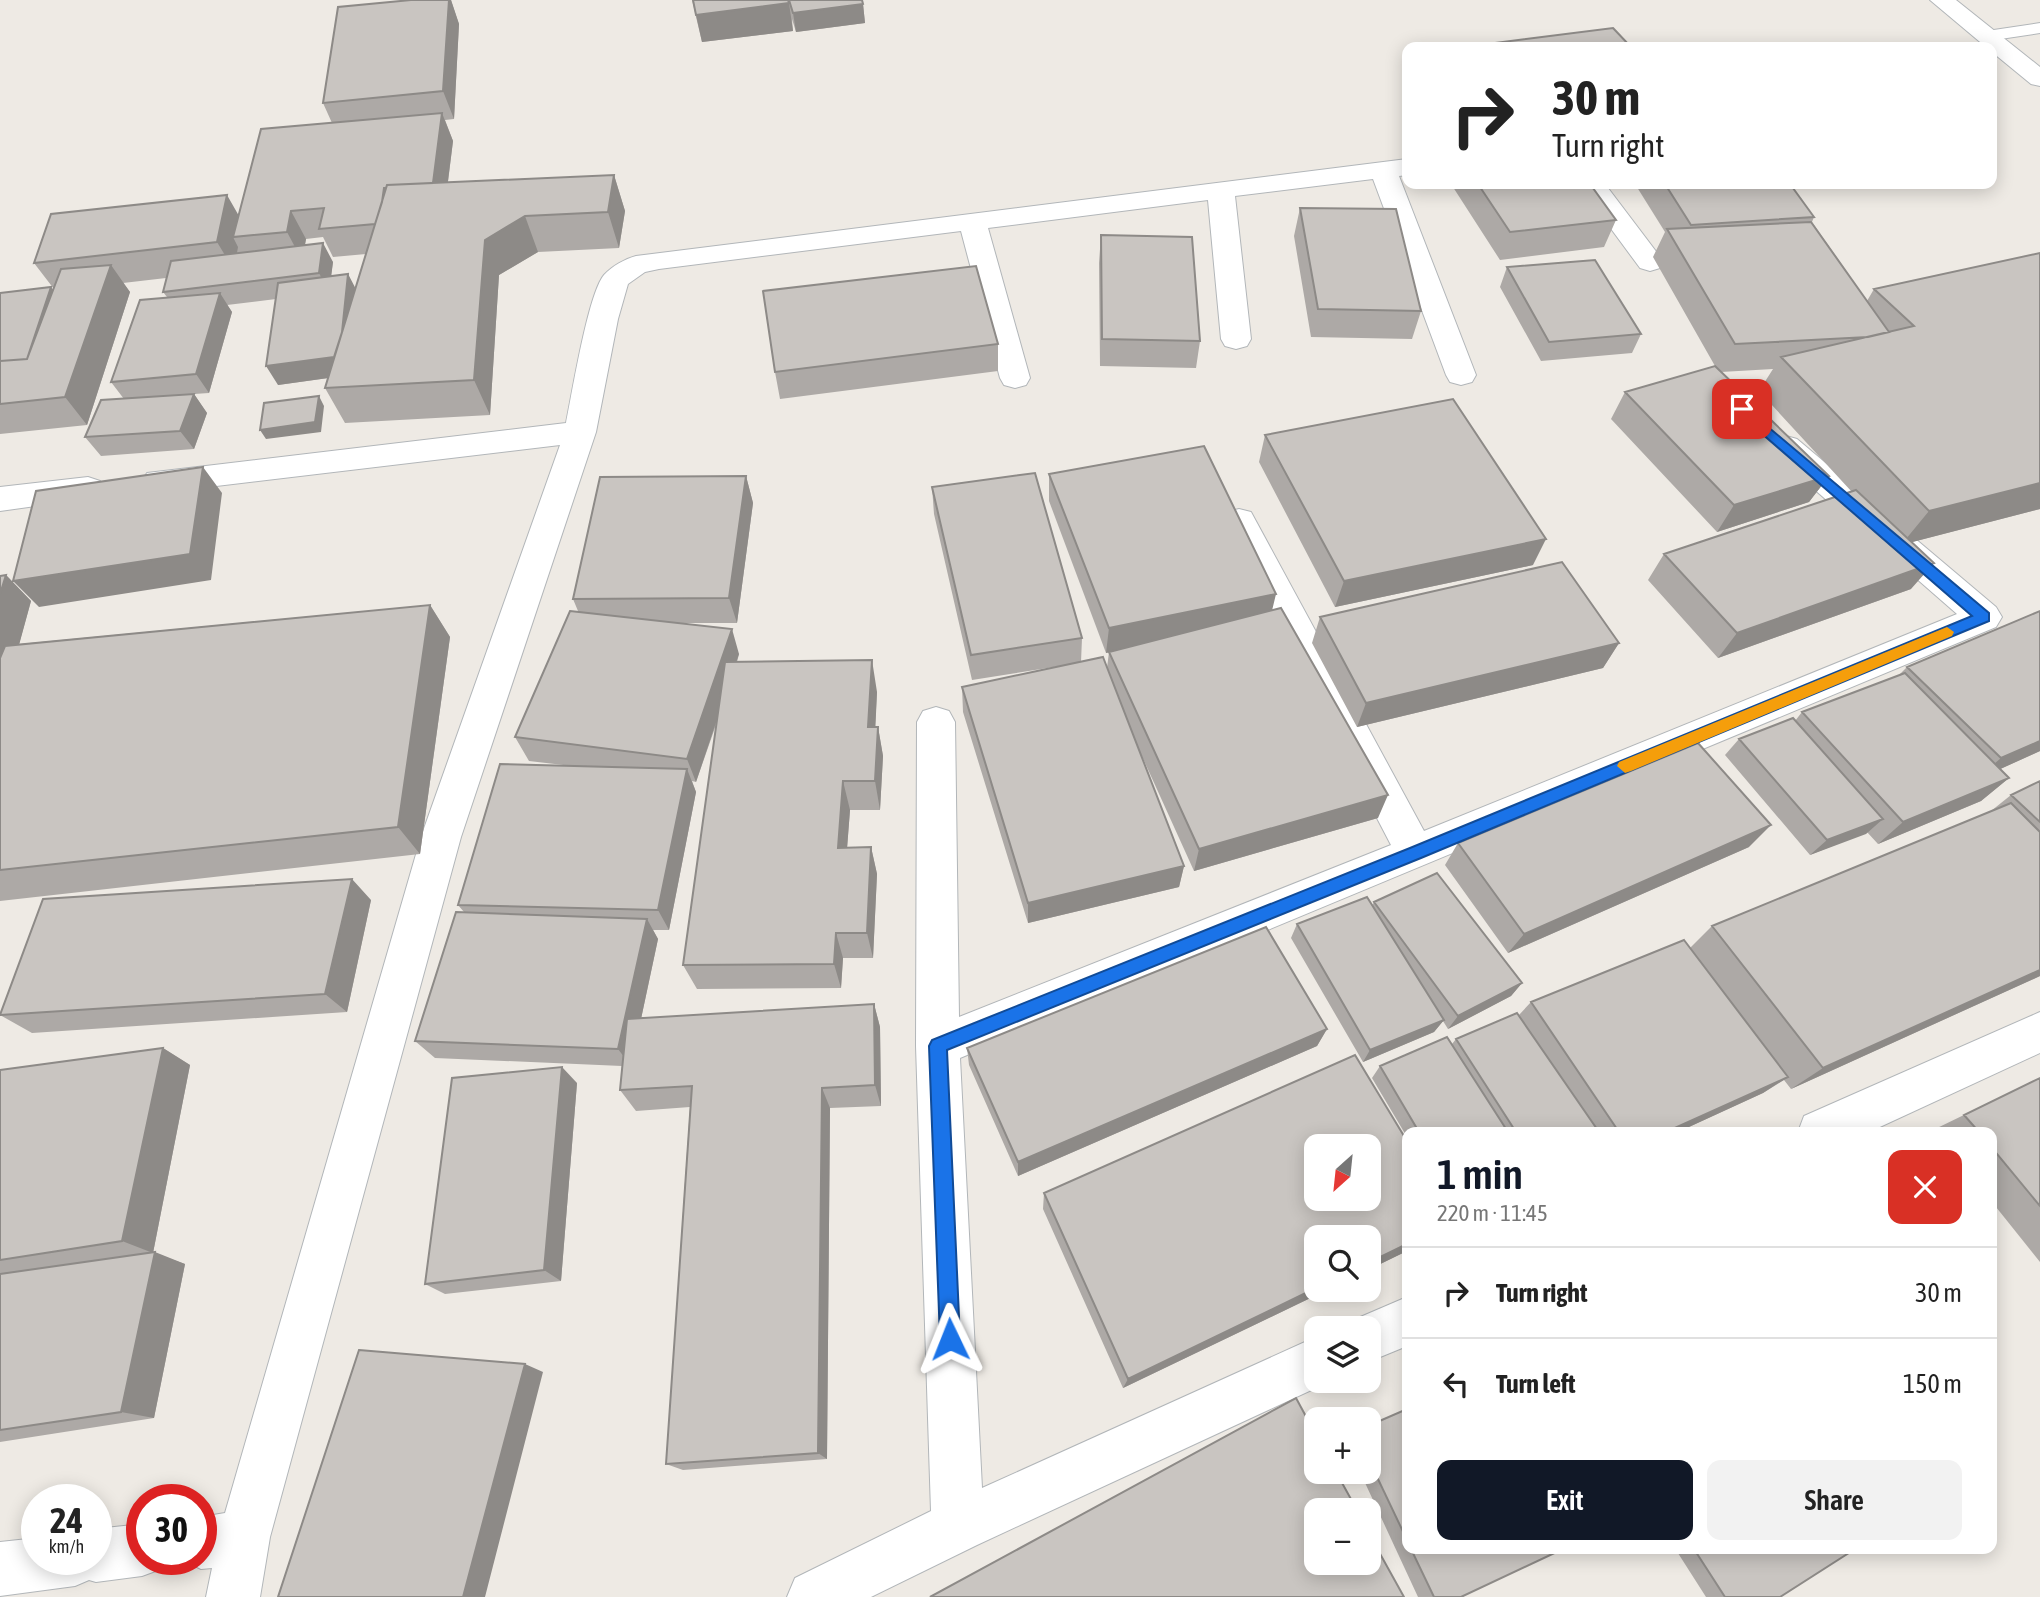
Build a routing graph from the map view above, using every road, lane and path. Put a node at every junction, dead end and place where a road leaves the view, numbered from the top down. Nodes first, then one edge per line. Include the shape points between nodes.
1 (1942, 0) edge
2 (2040, 28) edge
3 (1987, 36) junction
4 (1994, 42) edge
5 (1997, 44) edge
6 (2040, 79) edge
7 (1395, 168) edge
8 (1595, 189) edge
9 (1221, 190) junction
10 (972, 221) junction
11 (1650, 262) dead end
12 (1236, 339) dead end
13 (1461, 375) dead end
14 (1015, 378) dead end
15 (1763, 428) edge
16 (580, 432) junction
17 (1223, 492) edge
18 (0, 499) edge
19 (936, 722) dead end
20 (1415, 853) junction
21 (2040, 1032) edge
22 (938, 1046) junction
23 (1831, 1127) edge
24 (1402, 1323) edge
25 (1381, 1332) edge
26 (1304, 1367) edge
27 (958, 1526) junction
28 (223, 1540) edge
29 (21, 1566) edge
30 (0, 1569) edge
31 (233, 1597) edge
32 (814, 1597) edge

1 - 3 street
2 - 3 lane
3 - 4 street
5 - 6 street
7 - 9 street
7 - 13 street
8 - 11 street
9 - 10 street
9 - 12 street
10 - 14 street
10 - 16 street via 636,265 615,279
15 - 20 street via 1984,617
16 - 18 street
16 - 28 street via 441,837
17 - 20 street
19 - 22 street
20 - 22 street
21 - 23 street
22 - 27 street
24 - 25 street
26 - 27 street
27 - 32 street
28 - 31 street
29 - 30 street

